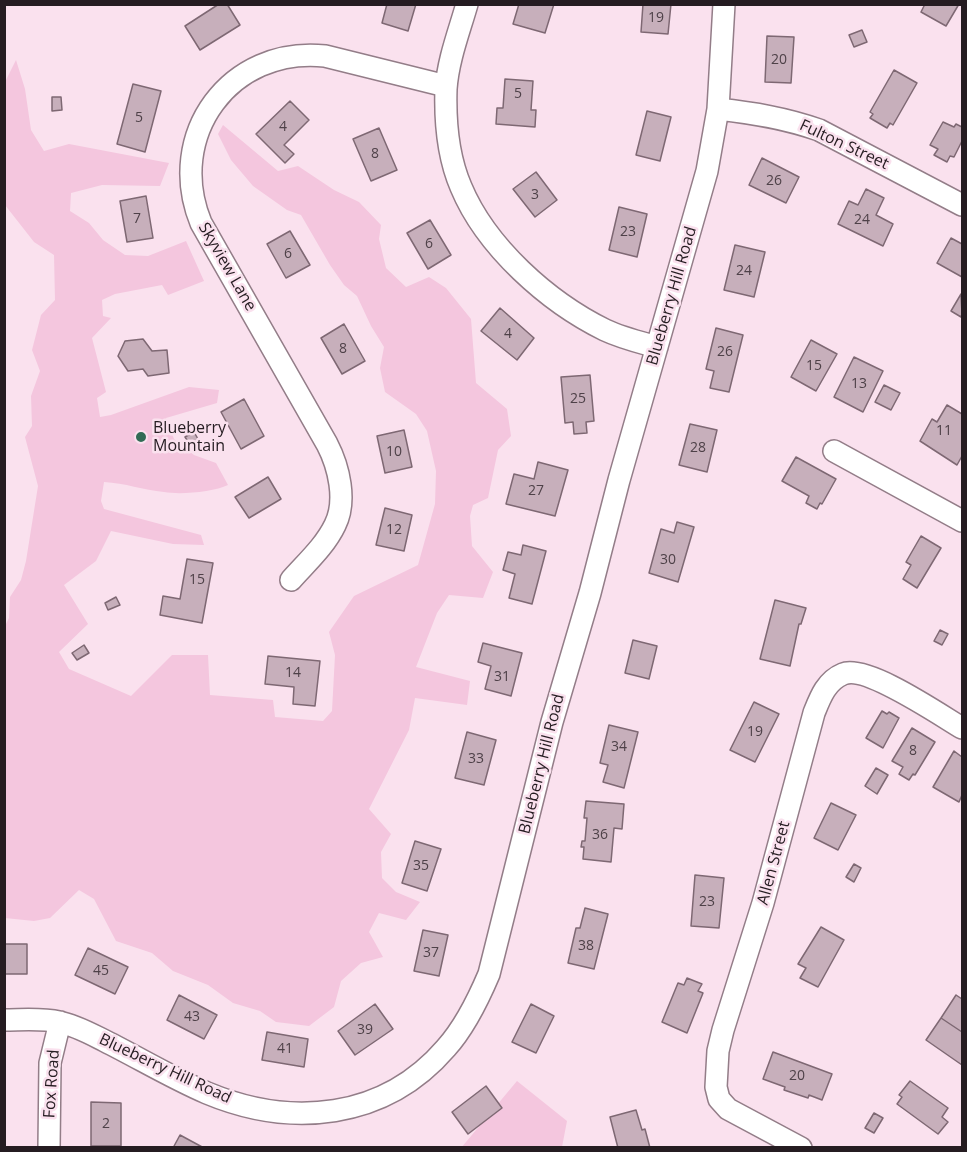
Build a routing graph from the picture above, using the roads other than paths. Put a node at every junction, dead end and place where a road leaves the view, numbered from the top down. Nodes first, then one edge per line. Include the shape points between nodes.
1 (467, 4) edge
2 (724, 4) edge
3 (446, 86) junction
4 (718, 109) junction
5 (963, 205) edge
6 (657, 347) junction
7 (834, 451) dead end
8 (963, 521) edge
9 (291, 580) dead end
10 (963, 728) edge
11 (4, 1020) edge
12 (60, 1022) junction
13 (49, 1148) edge
14 (801, 1148) edge

1 - 3 street
2 - 4 street, Blueberry Hill Road
3 - 6 street via 450,147 461,187 493,240 522,271 578,314 614,333
3 - 9 street, Skyview Lane via 325,56 285,57 256,67 224,91 205,115 194,144 190,184 201,223 332,453 339,477 336,523
4 - 5 street, Fulton Street via 759,113 819,130
4 - 6 street, Blueberry Hill Road via 707,171
6 - 12 street, Blueberry Hill Road via 552,722 489,974 465,1022 446,1048 410,1081 375,1100 336,1111 288,1114 256,1109 207,1093
7 - 8 street
10 - 14 street, Allen Street via 883,682 851,672 829,684 814,713 763,903 723,1030 716,1073 719,1099 728,1109
11 - 12 street, Blueberry Hill Road
12 - 13 street, Fox Road via 50,1063

